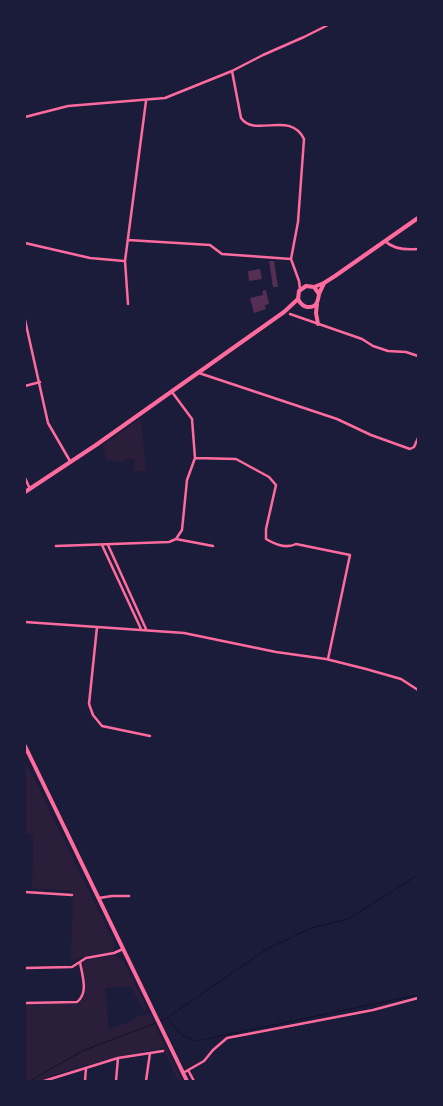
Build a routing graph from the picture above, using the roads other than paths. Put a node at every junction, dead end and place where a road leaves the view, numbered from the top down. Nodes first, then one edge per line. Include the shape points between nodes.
1 (328, 25) edge
2 (232, 71) junction
3 (146, 101) junction
4 (25, 117) edge
5 (418, 218) edge
6 (128, 240) junction
7 (386, 241) junction
8 (25, 243) edge
9 (418, 249) edge
10 (291, 259) junction
11 (125, 261) junction
12 (299, 281) junction
13 (324, 283) junction
14 (306, 286) junction
15 (314, 287) junction
16 (299, 291) junction
17 (319, 294) junction
18 (298, 299) junction
19 (318, 302) junction
20 (128, 304) dead end
21 (302, 304) junction
22 (292, 306) junction
23 (307, 307) junction
24 (290, 314) dead end
25 (25, 320) edge
26 (318, 324) junction
27 (26, 332) edge
28 (418, 356) edge
29 (199, 373) junction
30 (40, 382) junction
31 (25, 386) edge
32 (172, 392) junction
33 (418, 438) edge
34 (195, 458) junction
35 (71, 463) junction
36 (25, 478) edge
37 (30, 489) junction
38 (25, 492) edge
39 (176, 539) junction
40 (102, 545) junction
41 (108, 545) junction
42 (56, 546) dead end
43 (213, 546) dead end
44 (126, 586) junction
45 (122, 588) junction
46 (25, 622) edge
47 (97, 627) junction
48 (141, 629) junction
49 (146, 629) junction
50 (328, 660) junction
51 (418, 690) edge
52 (150, 736) dead end
53 (25, 746) edge
54 (25, 892) edge
55 (72, 895) dead end
56 (129, 896) dead end
57 (98, 898) junction
58 (123, 949) junction
59 (80, 962) junction
60 (25, 968) edge
61 (418, 998) edge
62 (25, 1003) edge
63 (163, 1051) dead end
64 (150, 1053) junction
65 (118, 1058) junction
66 (86, 1068) junction
67 (188, 1070) junction
68 (183, 1073) junction
69 (57, 1076) junction
70 (44, 1081) edge
71 (56, 1081) edge
72 (85, 1081) edge
73 (116, 1081) edge
74 (146, 1081) edge
75 (187, 1081) edge
76 (194, 1081) edge

1 - 2 street
2 - 3 street via 165,98
2 - 10 street via 244,123 252,126 287,125 300,132 304,139 298,222
3 - 4 street via 68,106
3 - 6 street
5 - 7 main road
6 - 10 street via 210,245 222,254
6 - 11 street
7 - 9 street via 408,250
7 - 13 main road
8 - 11 street via 90,258
10 - 12 street
11 - 20 street
12 - 14 street
12 - 16 street
13 - 15 main road
13 - 17 main road
14 - 15 main road
14 - 16 main road
15 - 17 main road
16 - 18 main road
17 - 19 main road
18 - 21 main road
18 - 22 main road
19 - 23 main road
19 - 26 main road
21 - 22 main road
21 - 23 main road
22 - 29 main road
23 - 26 main road
24 - 26 street
25 - 27 street
26 - 28 street via 388,351
27 - 30 street
29 - 32 main road
29 - 33 street via 337,419 410,449
30 - 31 street
30 - 35 street via 48,423
32 - 34 street via 192,419
32 - 35 main road
34 - 39 street via 187,480 182,530
34 - 50 street via 236,459 269,477 276,485 266,539 290,547 296,544 350,555
35 - 37 main road
36 - 37 street
37 - 38 main road
39 - 41 street
39 - 43 street
40 - 41 street
40 - 42 street
40 - 45 street
41 - 44 street
44 - 45 street
44 - 49 street
45 - 48 street
46 - 47 street
47 - 48 street
47 - 52 street via 89,704 92,715 102,726
48 - 49 street
49 - 50 street
50 - 51 street via 401,679
53 - 57 main road
54 - 55 street
56 - 57 street
57 - 58 main road
58 - 59 street
58 - 68 main road
59 - 60 street via 72,967
59 - 62 street via 84,993 77,1002
61 - 67 street via 373,1010 227,1038 204,1061
63 - 64 street
64 - 65 street
64 - 74 street
65 - 66 street
65 - 73 street
66 - 69 street
66 - 72 street
67 - 68 street
67 - 76 street
68 - 75 main road
69 - 70 street
69 - 71 street

